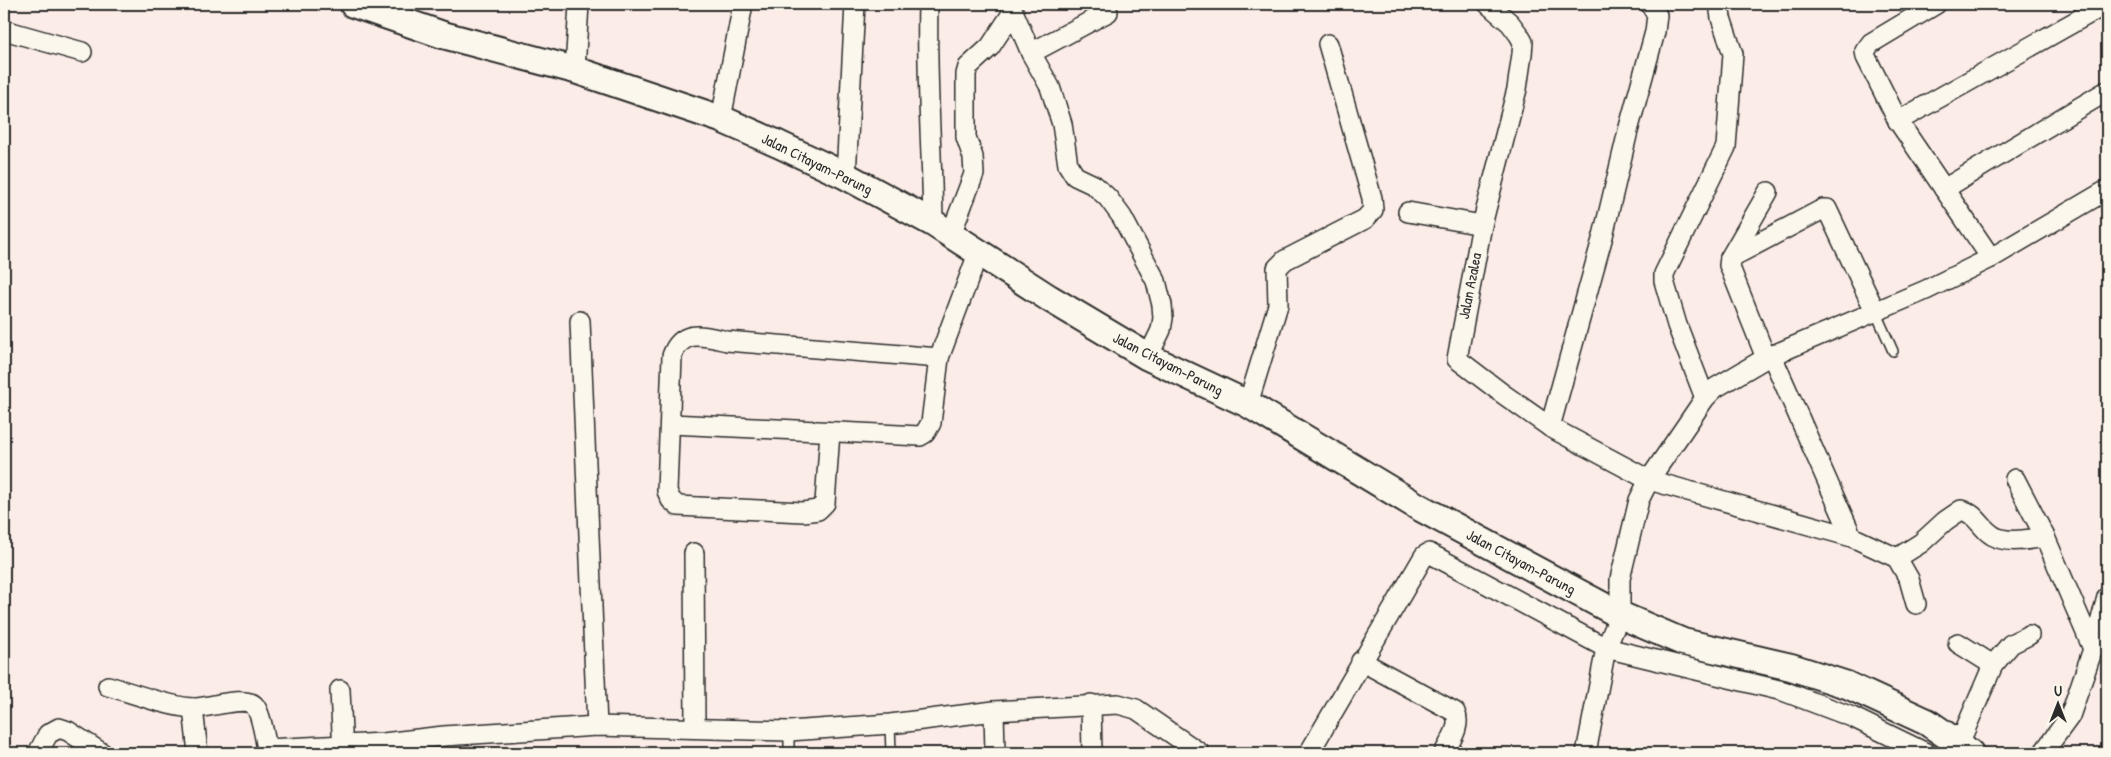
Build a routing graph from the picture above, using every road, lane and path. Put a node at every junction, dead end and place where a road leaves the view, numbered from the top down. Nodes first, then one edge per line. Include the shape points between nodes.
1 (353, 4) edge
2 (579, 4) edge
3 (743, 4) edge
4 (855, 4) edge
5 (928, 4) edge
6 (1488, 4) edge
7 (1650, 4) edge
8 (1718, 4) edge
9 (1936, 4) edge
10 (1011, 8) edge
11 (2103, 9) edge
12 (1108, 12) dead end
13 (4, 30) edge
14 (1328, 44) dead end
15 (82, 52) dead end
16 (1031, 53) junction
17 (576, 70) junction
18 (2107, 92) edge
19 (721, 119) junction
20 (1898, 121) junction
21 (846, 176) junction
22 (1944, 189) junction
23 (2107, 190) edge
24 (1768, 192) dead end
25 (1408, 212) dead end
26 (1482, 225) junction
27 (942, 228) junction
28 (979, 251) junction
29 (1730, 258) junction
30 (1990, 258) junction
31 (1875, 311) junction
32 (580, 321) dead end
33 (1893, 350) dead end
34 (1148, 357) junction
35 (1769, 357) junction
36 (939, 358) junction
37 (1706, 398) junction
38 (1248, 404) junction
39 (671, 424) junction
40 (1550, 427) junction
41 (830, 432) junction
42 (2015, 479) dead end
43 (1649, 480) junction
44 (1852, 537) junction
45 (2045, 537) junction
46 (694, 553) dead end
47 (1897, 558) junction
48 (2107, 597) edge
49 (1916, 604) dead end
50 (1620, 615) junction
51 (2030, 635) dead end
52 (1958, 643) dead end
53 (1606, 648) junction
54 (2093, 649) junction
55 (1361, 661) junction
56 (1993, 665) junction
57 (108, 686) dead end
58 (340, 690) dead end
59 (1091, 704) junction
60 (193, 708) junction
61 (994, 711) junction
62 (890, 724) junction
63 (597, 726) junction
64 (695, 728) junction
65 (789, 731) junction
66 (1965, 748) edge
67 (343, 749) edge
68 (267, 751) edge
69 (38, 753) edge
70 (102, 753) edge
71 (198, 753) edge
72 (789, 753) edge
73 (891, 753) edge
74 (995, 753) edge
75 (1092, 753) edge
76 (1200, 753) edge
77 (1309, 753) edge
78 (1444, 753) edge
79 (1586, 753) edge
80 (1926, 753) edge
81 (2044, 753) edge

1 - 17 main road, Jalan Citayam-Parung via 443,35
2 - 17 street
3 - 19 street
4 - 21 street
5 - 27 street via 927,53
6 - 26 street, Jalan Azalea via 1510,23 1523,42 1518,89
7 - 40 street via 1657,15 1655,32
8 - 37 street via 1733,54 1726,147 1664,274 1677,325
9 - 20 street via 1871,43 1865,51 1868,64
10 - 16 street
10 - 27 street via 990,47 968,67 966,137 973,157 974,174
11 - 20 street
12 - 16 street
13 - 15 street
14 - 38 street via 1373,210 1365,219 1285,260 1277,268 1278,305
16 - 34 street via 1050,87 1062,124 1068,165 1075,176 1094,185 1108,198 1122,217 1156,281 1163,318
17 - 19 main road, Jalan Citayam-Parung
18 - 22 street
19 - 21 main road, Jalan Citayam-Parung
20 - 22 street
21 - 27 main road, Jalan Citayam-Parung
22 - 30 street
23 - 30 street
24 - 29 street
25 - 26 street
26 - 40 street, Jalan Azalea via 1457,358
27 - 28 main road, Jalan Citayam-Parung
28 - 34 main road, Jalan Citayam-Parung via 1049,298
28 - 36 street
29 - 31 street via 1827,209
29 - 35 street via 1729,265
30 - 31 street
31 - 33 lane
31 - 35 street
32 - 63 street
34 - 38 main road, Jalan Citayam-Parung
35 - 37 street via 1715,388
35 - 44 street
36 - 39 street via 707,337 687,338 675,348 672,356
36 - 41 street via 931,423 925,433 911,437
37 - 43 street
38 - 50 main road, Jalan Citayam-Parung via 1417,506
39 - 41 street
39 - 41 street via 667,491 678,506 694,507 818,510 825,503
40 - 43 street, Jalan Azalea
42 - 45 street
43 - 44 street, Jalan Azalea
43 - 50 street via 1639,500 1628,541 1620,580
44 - 47 street, Jalan Azalea
45 - 47 street via 1996,538 1969,512 1961,510
45 - 54 street
46 - 64 street
47 - 49 street via 1909,579
48 - 54 street
50 - 53 street
50 - 66 main road, Jalan Citayam-Parung via 1683,642 1791,667 1846,685 1920,718
51 - 56 street via 2012,644
52 - 56 street
53 - 55 street via 1429,553 1424,556
53 - 79 street
53 - 80 street via 1783,691 1852,717
54 - 81 street via 2070,716
55 - 77 street
55 - 78 street via 1455,712 1457,724
56 - 66 street
57 - 60 street
58 - 67 street
59 - 61 street
59 - 75 street
59 - 76 street via 1128,705
60 - 68 street via 252,703
60 - 71 street
61 - 62 street
61 - 74 street
62 - 65 street
62 - 73 lane
63 - 64 street
63 - 67 street via 444,736
64 - 65 street
65 - 72 lane
67 - 68 street
69 - 70 street via 48,734 59,728 68,730

